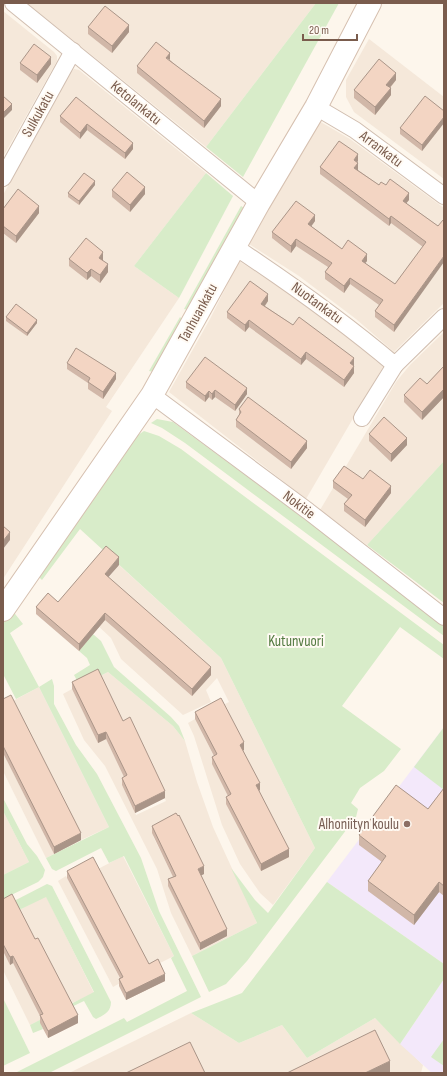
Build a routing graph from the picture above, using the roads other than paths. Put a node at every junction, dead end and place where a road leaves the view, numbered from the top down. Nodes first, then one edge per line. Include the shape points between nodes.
1 (13, 3) edge
2 (370, 3) edge
3 (73, 51) junction
4 (316, 107) junction
5 (3, 178) edge
6 (444, 196) edge
7 (259, 203) junction
8 (236, 247) junction
9 (444, 317) edge
10 (395, 365) junction
11 (152, 395) junction
12 (362, 418) dead end
13 (3, 610) edge
14 (444, 617) edge

1 - 3 street, Ketolankatu
2 - 4 street, Tanhuankatu
3 - 5 street, Sulkukatu
3 - 7 street, Ketolankatu
4 - 6 street, Arrankatu via 355,130
4 - 7 street, Tanhuankatu
7 - 8 street, Tanhuankatu
8 - 10 street, Nuotankatu via 351,327
8 - 11 street, Tanhuankatu
9 - 10 street
10 - 12 street
11 - 13 street, Tanhuankatu
11 - 14 street, Nokitie via 308,511

